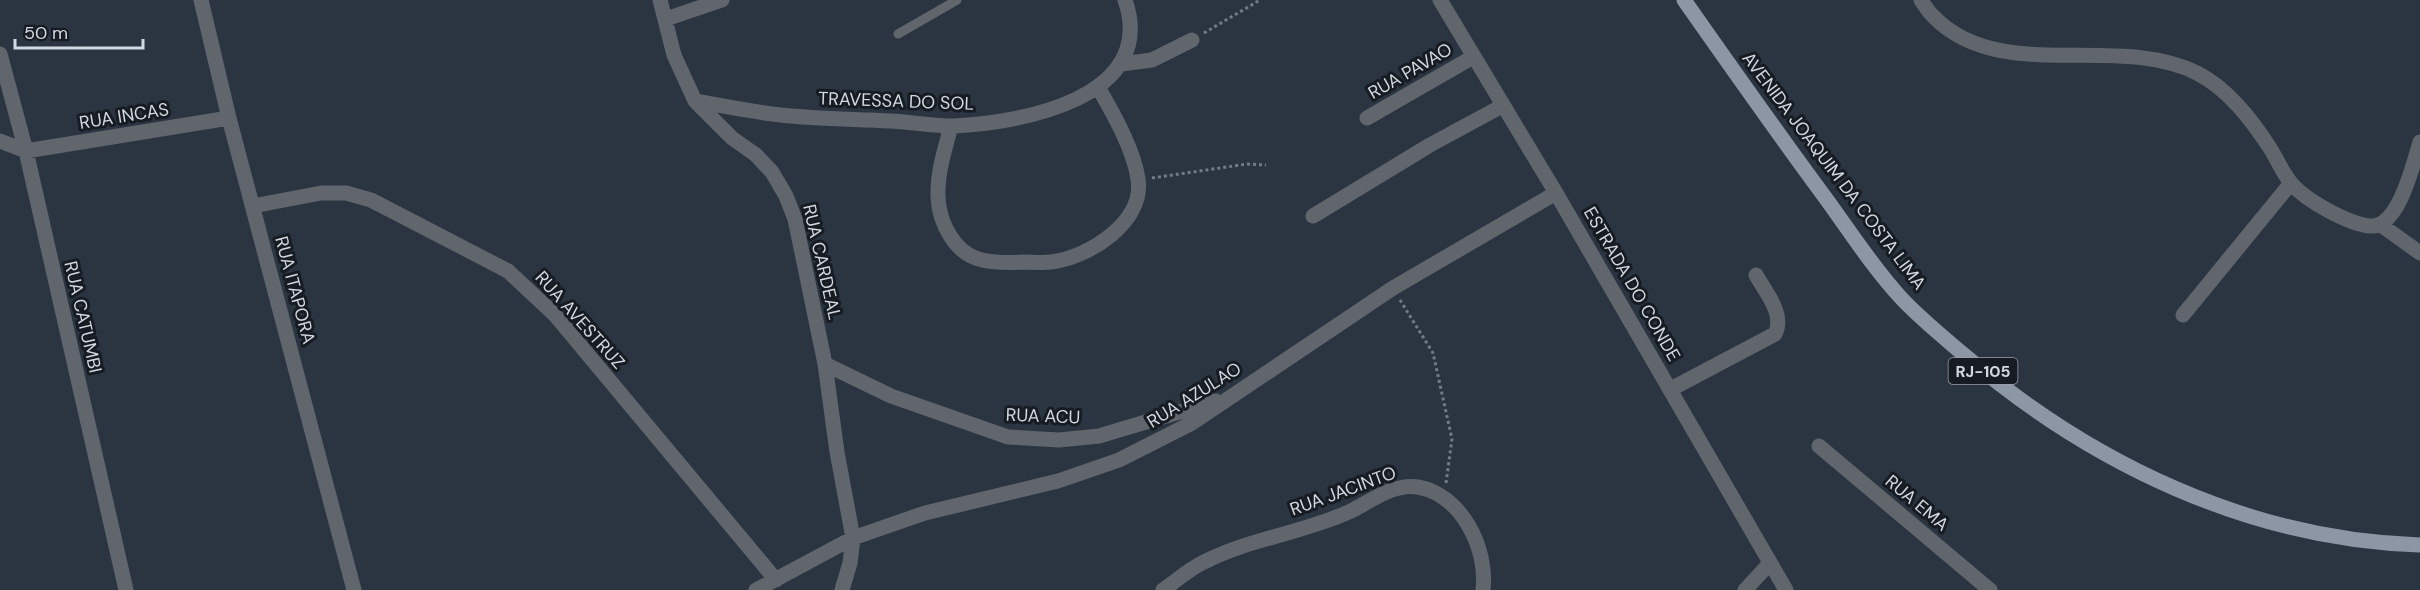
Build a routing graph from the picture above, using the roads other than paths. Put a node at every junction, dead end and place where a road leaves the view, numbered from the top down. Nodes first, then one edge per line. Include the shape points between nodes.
1 (201, 0) edge
2 (660, 0) edge
3 (723, 0) edge
4 (957, 0) edge
5 (1125, 0) edge
6 (1440, 0) edge
7 (1684, 0) edge
8 (1921, 0) edge
9 (666, 18) junction
10 (898, 34) dead end
11 (1192, 40) road end
12 (0, 54) edge
13 (1473, 57) junction
14 (1121, 64) junction
15 (1098, 87) junction
16 (695, 101) junction
17 (1502, 106) junction
18 (229, 118) junction
19 (1367, 118) dead end
20 (951, 126) junction
21 (0, 141) edge
22 (2420, 142) edge
23 (26, 151) junction
24 (2292, 183) junction
25 (1556, 193) junction
26 (253, 206) junction
27 (1313, 216) dead end
28 (2381, 225) junction
29 (2420, 253) edge
30 (1756, 276) dead end
31 (2183, 315) dead end
32 (825, 364) junction
33 (1671, 390) junction
34 (1231, 396) junction
35 (1819, 446) dead end
36 (853, 538) junction
37 (2420, 545) edge
38 (1770, 563) junction
39 (776, 580) junction
40 (126, 590) edge
41 (354, 590) edge
42 (756, 590) edge
43 (842, 590) edge
44 (1162, 590) edge
45 (1483, 590) edge
46 (1745, 590) edge
47 (1786, 590) edge
48 (1990, 590) edge

1 - 18 street, RUA ITAPORA
2 - 9 street, RUA CARDEAL
3 - 9 street
4 - 10 lane
5 - 14 street, TRAVESSA DO SOL via 1130,38
6 - 13 street, ESTRADA DO CONDE
7 - 37 main road, AVENIDA JOAQUIM DA COSTA LIMA / RJ-105 via 1883,277 1925,322 1992,378 2072,436 2160,482 2304,531 2353,540
8 - 24 street via 1935,18 1962,37 1995,50 2033,55 2138,57 2174,64 2198,74 2240,107
9 - 16 street, RUA CARDEAL via 674,55
11 - 14 street via 1152,60
12 - 23 street, RUA CATUMBI
13 - 17 street, ESTRADA DO CONDE
13 - 19 street, RUA PAVAO
14 - 15 street, TRAVESSA DO SOL
15 - 20 street, TRAVESSA DO SOL via 1065,104 1025,117
15 - 20 street via 1115,115 1139,180 1135,202 1126,219 1106,240 1079,255 1051,262 1003,262 980,260 964,251 950,236 941,217 938,197 940,166
16 - 20 street, TRAVESSA DO SOL via 778,115
16 - 32 street, RUA CARDEAL via 732,138 756,155 786,196 795,219
17 - 25 street, ESTRADA DO CONDE
17 - 27 street
18 - 23 street, RUA INCAS
18 - 26 street, RUA ITAPORA
21 - 23 street
22 - 28 street via 2406,186 2390,219
23 - 40 street, RUA CATUMBI
24 - 28 street via 2319,205 2341,216 2368,226
24 - 31 street
25 - 33 street, ESTRADA DO CONDE
25 - 34 street, RUA AZULAO via 1393,288
26 - 39 street, RUA AVESTRUZ via 321,193 346,193 371,200 508,271 555,315
26 - 41 street, RUA ITAPORA
28 - 29 street
30 - 33 street via 1778,314 1775,334
32 - 34 street, RUA ACU via 891,396 1008,437 1059,440 1099,436
32 - 36 street, RUA CARDEAL
33 - 38 street, ESTRADA DO CONDE
34 - 36 street, RUA AZULAO via 1192,423 1119,460 1058,481 925,513
35 - 48 street, RUA EMA
36 - 39 street, RUA AZULAO
36 - 43 street, RUA CARDEAL
38 - 46 street
38 - 47 street, ESTRADA DO CONDE
39 - 42 street, RUA AZULAO
44 - 45 street, RUA JACINTO via 1201,563 1233,548 1318,524 1404,487 1418,487 1444,496 1464,520 1483,563

